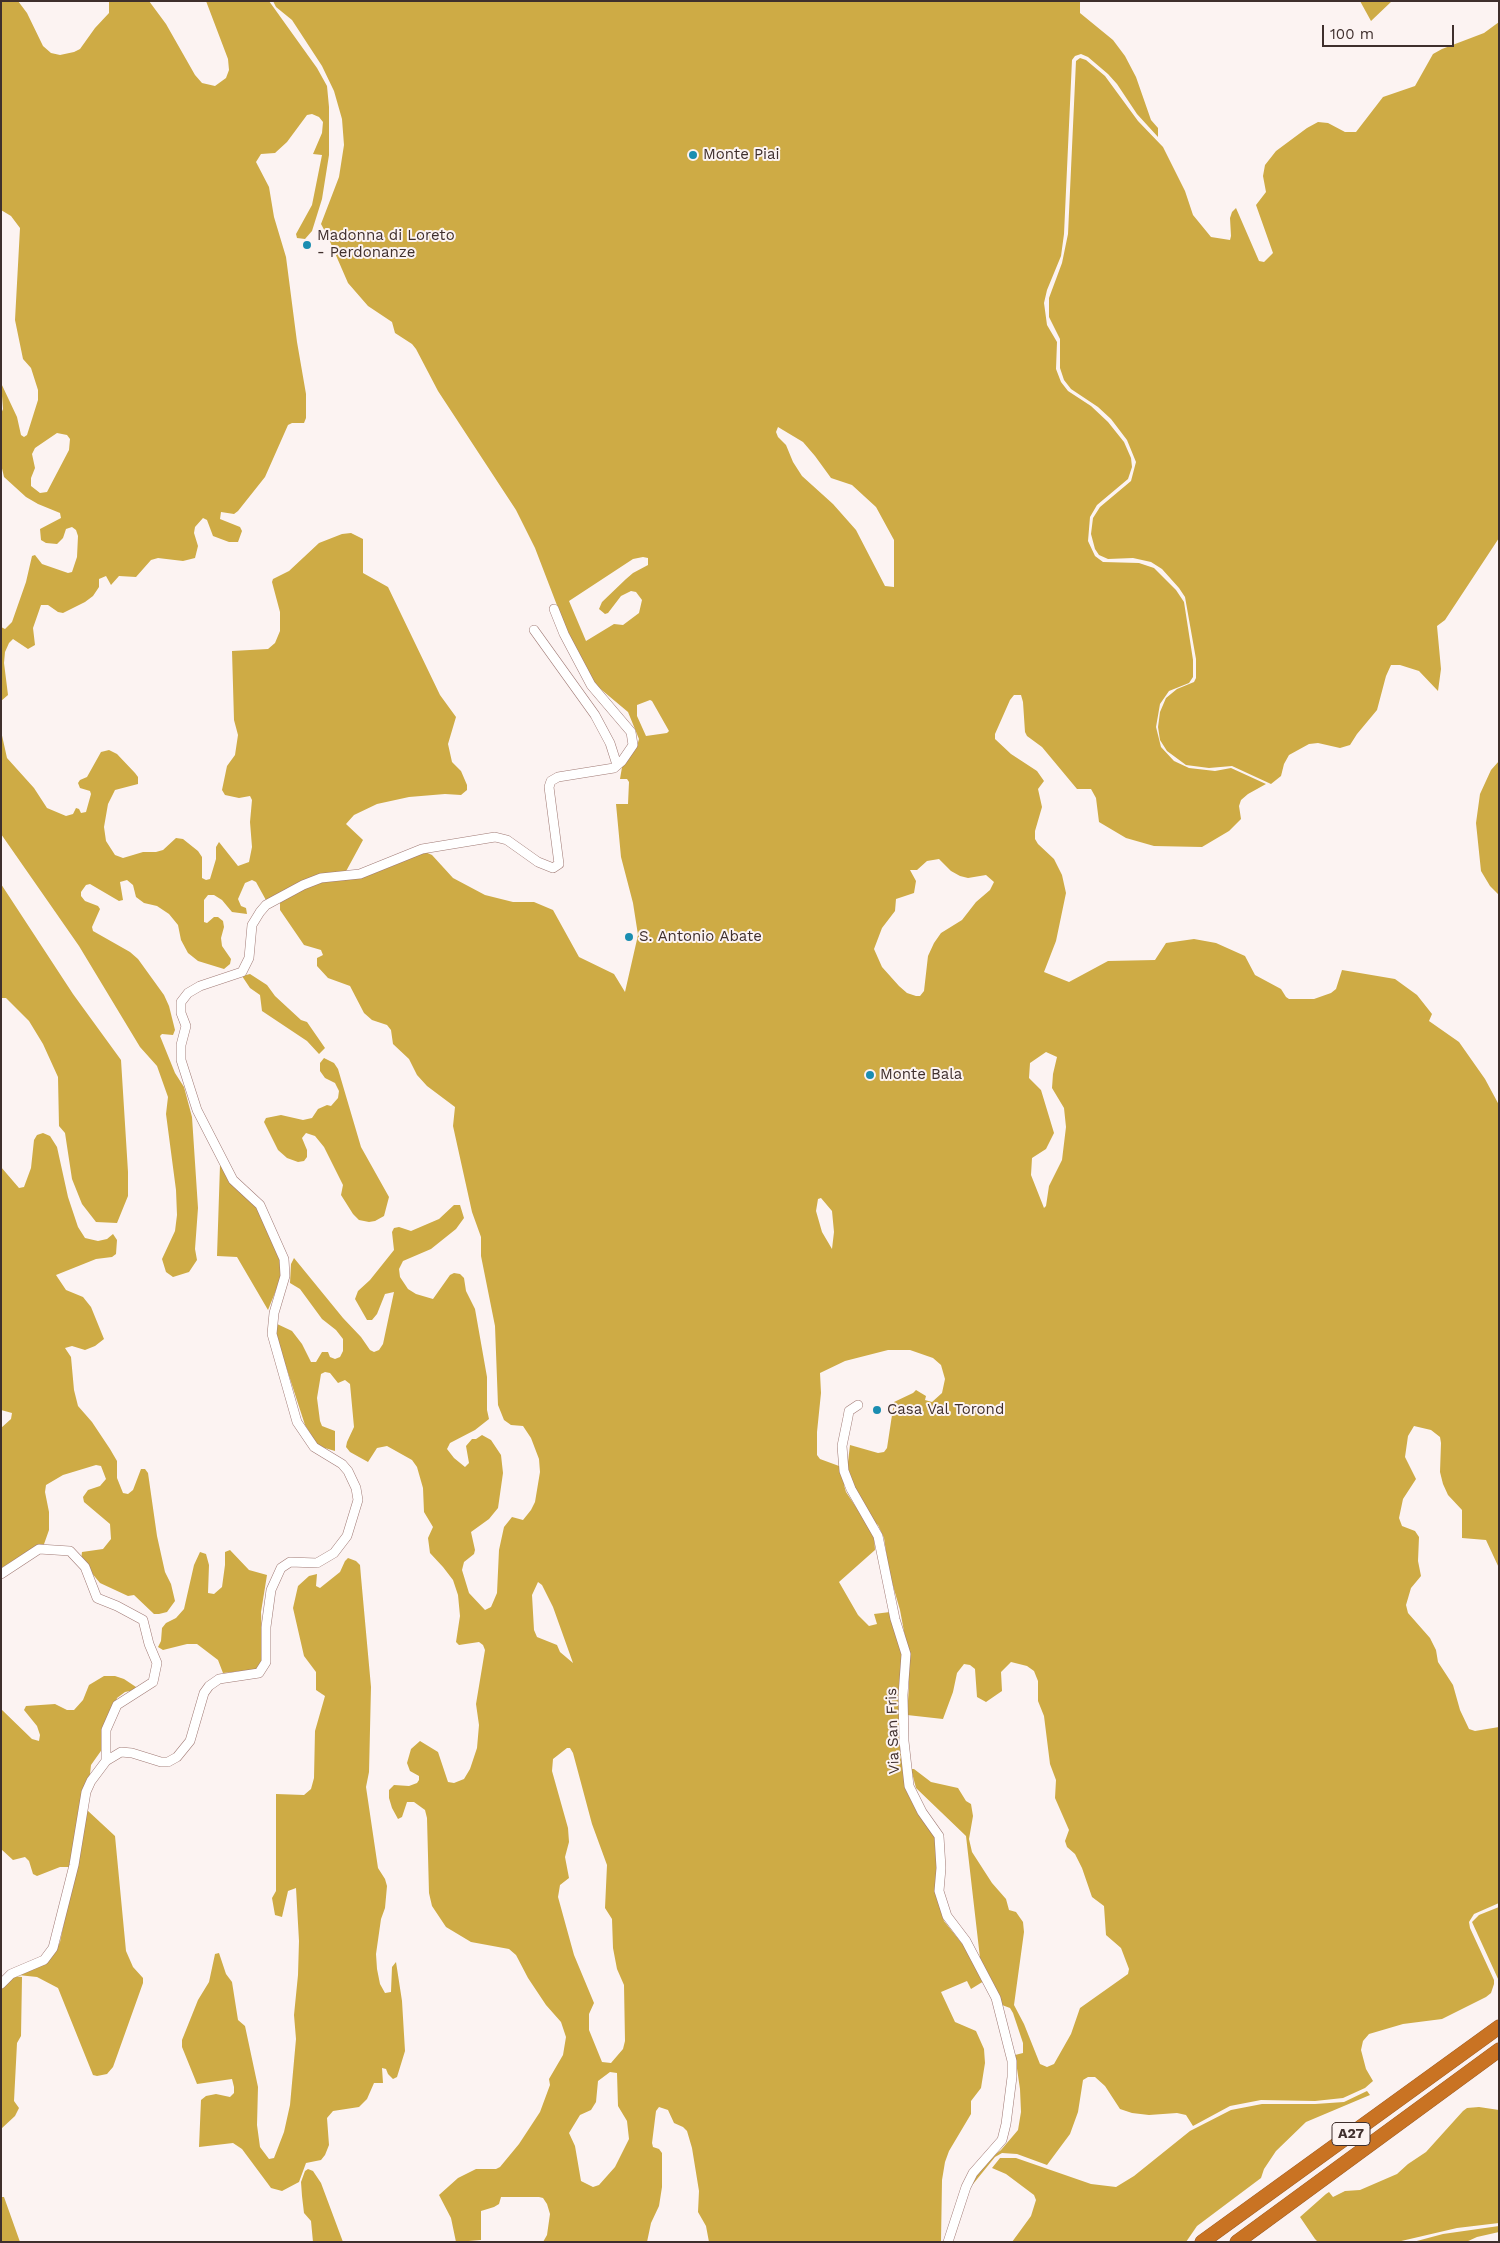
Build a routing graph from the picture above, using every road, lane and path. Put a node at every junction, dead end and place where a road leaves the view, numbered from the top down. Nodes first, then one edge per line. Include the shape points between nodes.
1 (554, 609) dead end
2 (534, 630) dead end
3 (617, 765) junction
4 (858, 1405) dead end
5 (1, 1574) edge
6 (106, 1761) junction
7 (1, 1984) edge
8 (1499, 2027) edge
9 (1499, 2050) edge
10 (948, 2242) edge
11 (1202, 2242) edge
12 (1237, 2242) edge

1 - 3 street via 590,685 631,732 633,745
2 - 3 street via 595,715
3 - 6 street via 551,781 549,787 560,861 555,867 532,860 507,840 495,837 422,849 360,874 321,878 266,905 260,912 252,925 250,958 242,972 200,986 183,998 180,1006 186,1026 181,1060 197,1110 233,1180 260,1205 284,1259 285,1276 274,1313 272,1334 297,1422 314,1447 348,1471 358,1500 347,1536 334,1553 317,1563 286,1563 277,1575 271,1590 266,1626 266,1662 259,1673 219,1679 209,1686 204,1692 190,1741 177,1757 161,1762 121,1752
4 - 10 street, Via San Fris via 849,1411 842,1446 844,1471 878,1536 894,1619 906,1654 904,1741 909,1786 939,1836 939,1891 947,1916 966,1941 996,1998 1012,2061 1008,2115 1002,2140 973,2173
5 - 6 street via 39,1549 70,1552 85,1568 97,1598 143,1620 157,1663 153,1682 117,1705 106,1730
6 - 7 street via 86,1792 74,1865 53,1948 44,1960 11,1974
8 - 11 highway, A27
9 - 12 highway, A27

